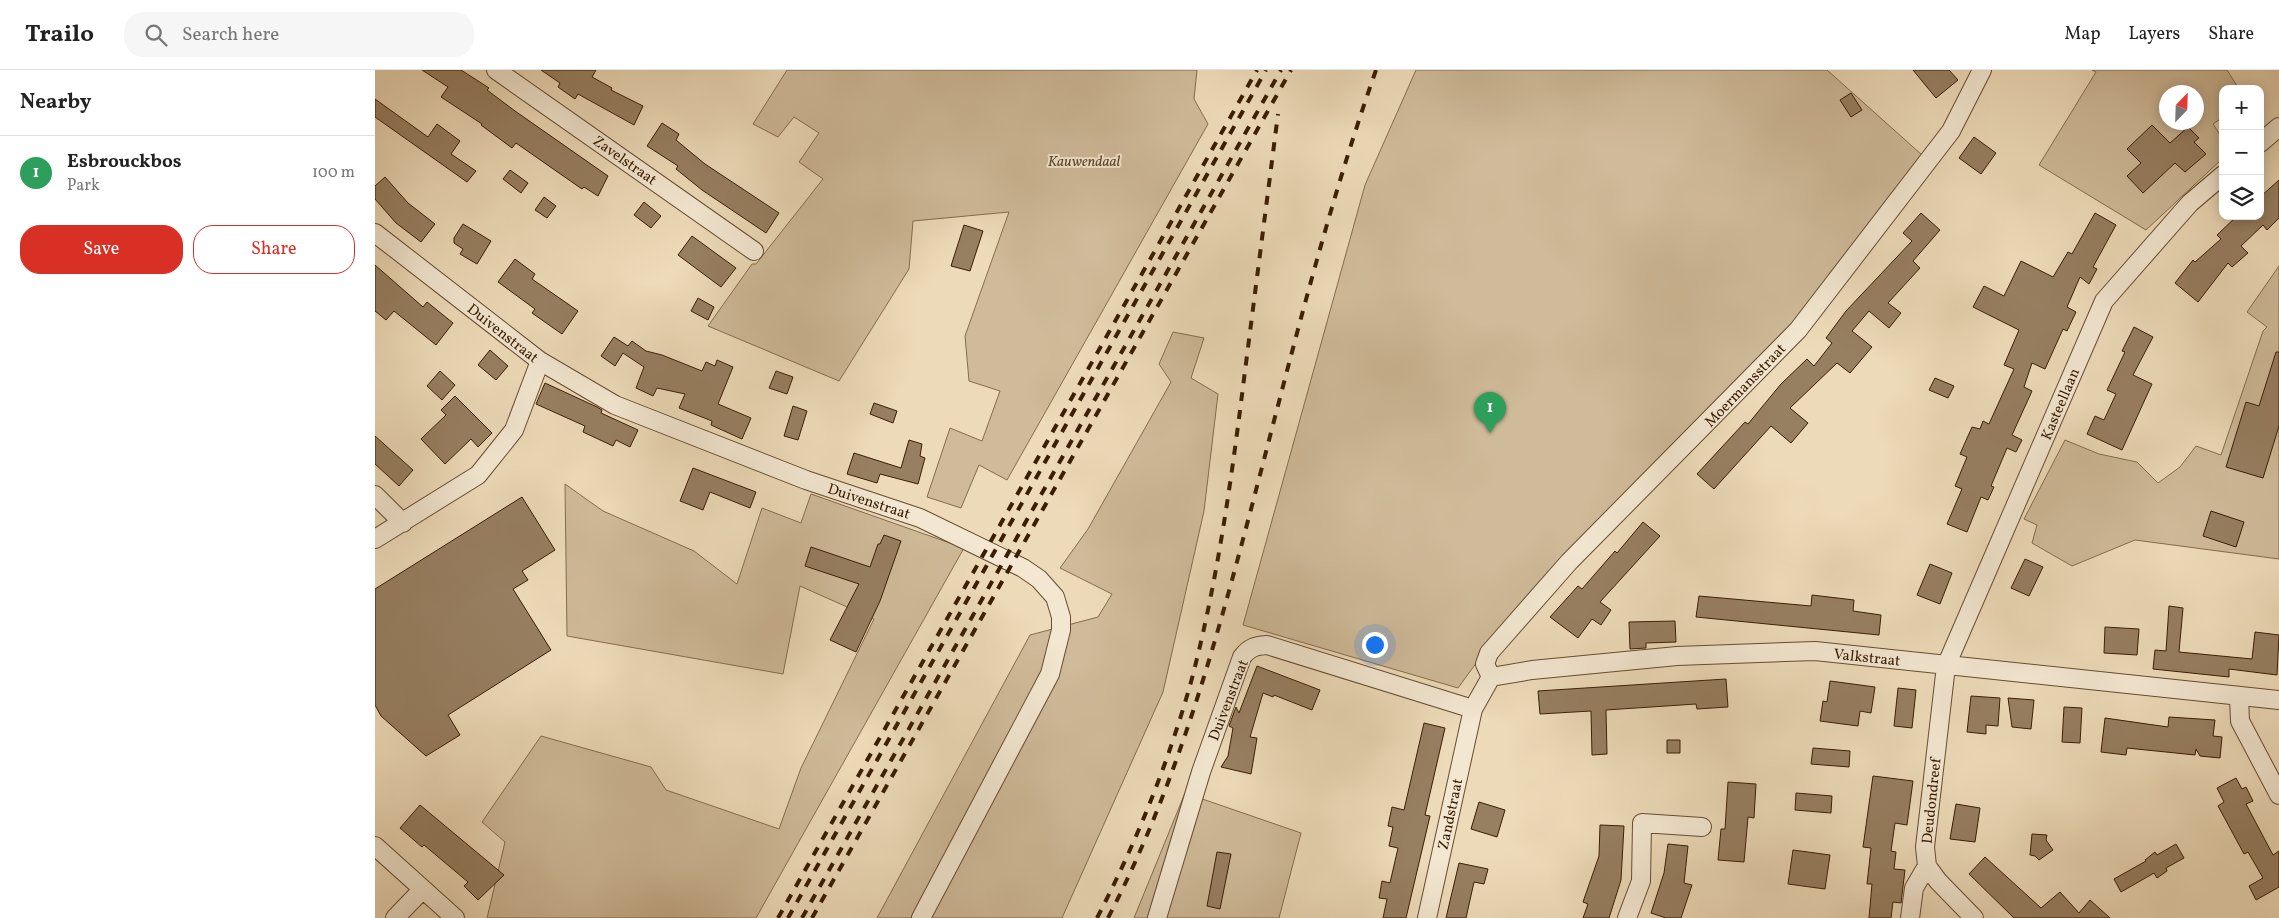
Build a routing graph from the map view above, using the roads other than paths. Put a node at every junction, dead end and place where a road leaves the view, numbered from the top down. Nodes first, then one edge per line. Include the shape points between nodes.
1 (496, 70) edge
2 (1982, 70) edge
3 (2279, 127) edge
4 (2264, 140) edge
5 (2219, 178) edge
6 (375, 233) edge
7 (754, 251) dead end
8 (540, 361) junction
9 (375, 495) edge
10 (403, 523) junction
11 (375, 539) edge
12 (1947, 666) junction
13 (1491, 677) junction
14 (2239, 697) junction
15 (2279, 700) edge
16 (1473, 709) junction
17 (2279, 795) edge
18 (1702, 827) dead end
19 (375, 846) edge
20 (1927, 866) junction
21 (422, 890) junction
22 (395, 918) edge
23 (455, 918) edge
24 (921, 918) edge
25 (1157, 918) edge
26 (1427, 918) edge
27 (1627, 918) edge
28 (1910, 918) edge
29 (1974, 918) edge

1 - 7 street, Zavelstraat
2 - 13 street, Moermansstraat via 1951,131 1798,330 1569,562 1489,653 1485,664
3 - 4 street
5 - 12 street, Kasteellaan via 2190,203 2105,301
6 - 8 street, Duivenstraat
8 - 10 street via 514,430 478,475
8 - 24 street, Duivenstraat via 615,405 806,480 920,518 1023,568 1047,585 1055,597 1061,617 1050,674
9 - 10 street
10 - 11 street
12 - 13 street, Valkstraat via 1815,651 1677,656
12 - 14 street, Valkstraat
12 - 20 street, Deudondreef via 1925,847
13 - 16 street
14 - 15 street, Valkstraat
14 - 17 street via 2240,721
16 - 25 street, Duivenstraat via 1267,645 1247,650 1201,772
16 - 26 street, Zandstraat
18 - 27 street via 1642,823 1641,881
19 - 21 street
20 - 28 street via 1914,888
20 - 29 street, Deudondreef via 1937,881
21 - 22 street
21 - 23 street

